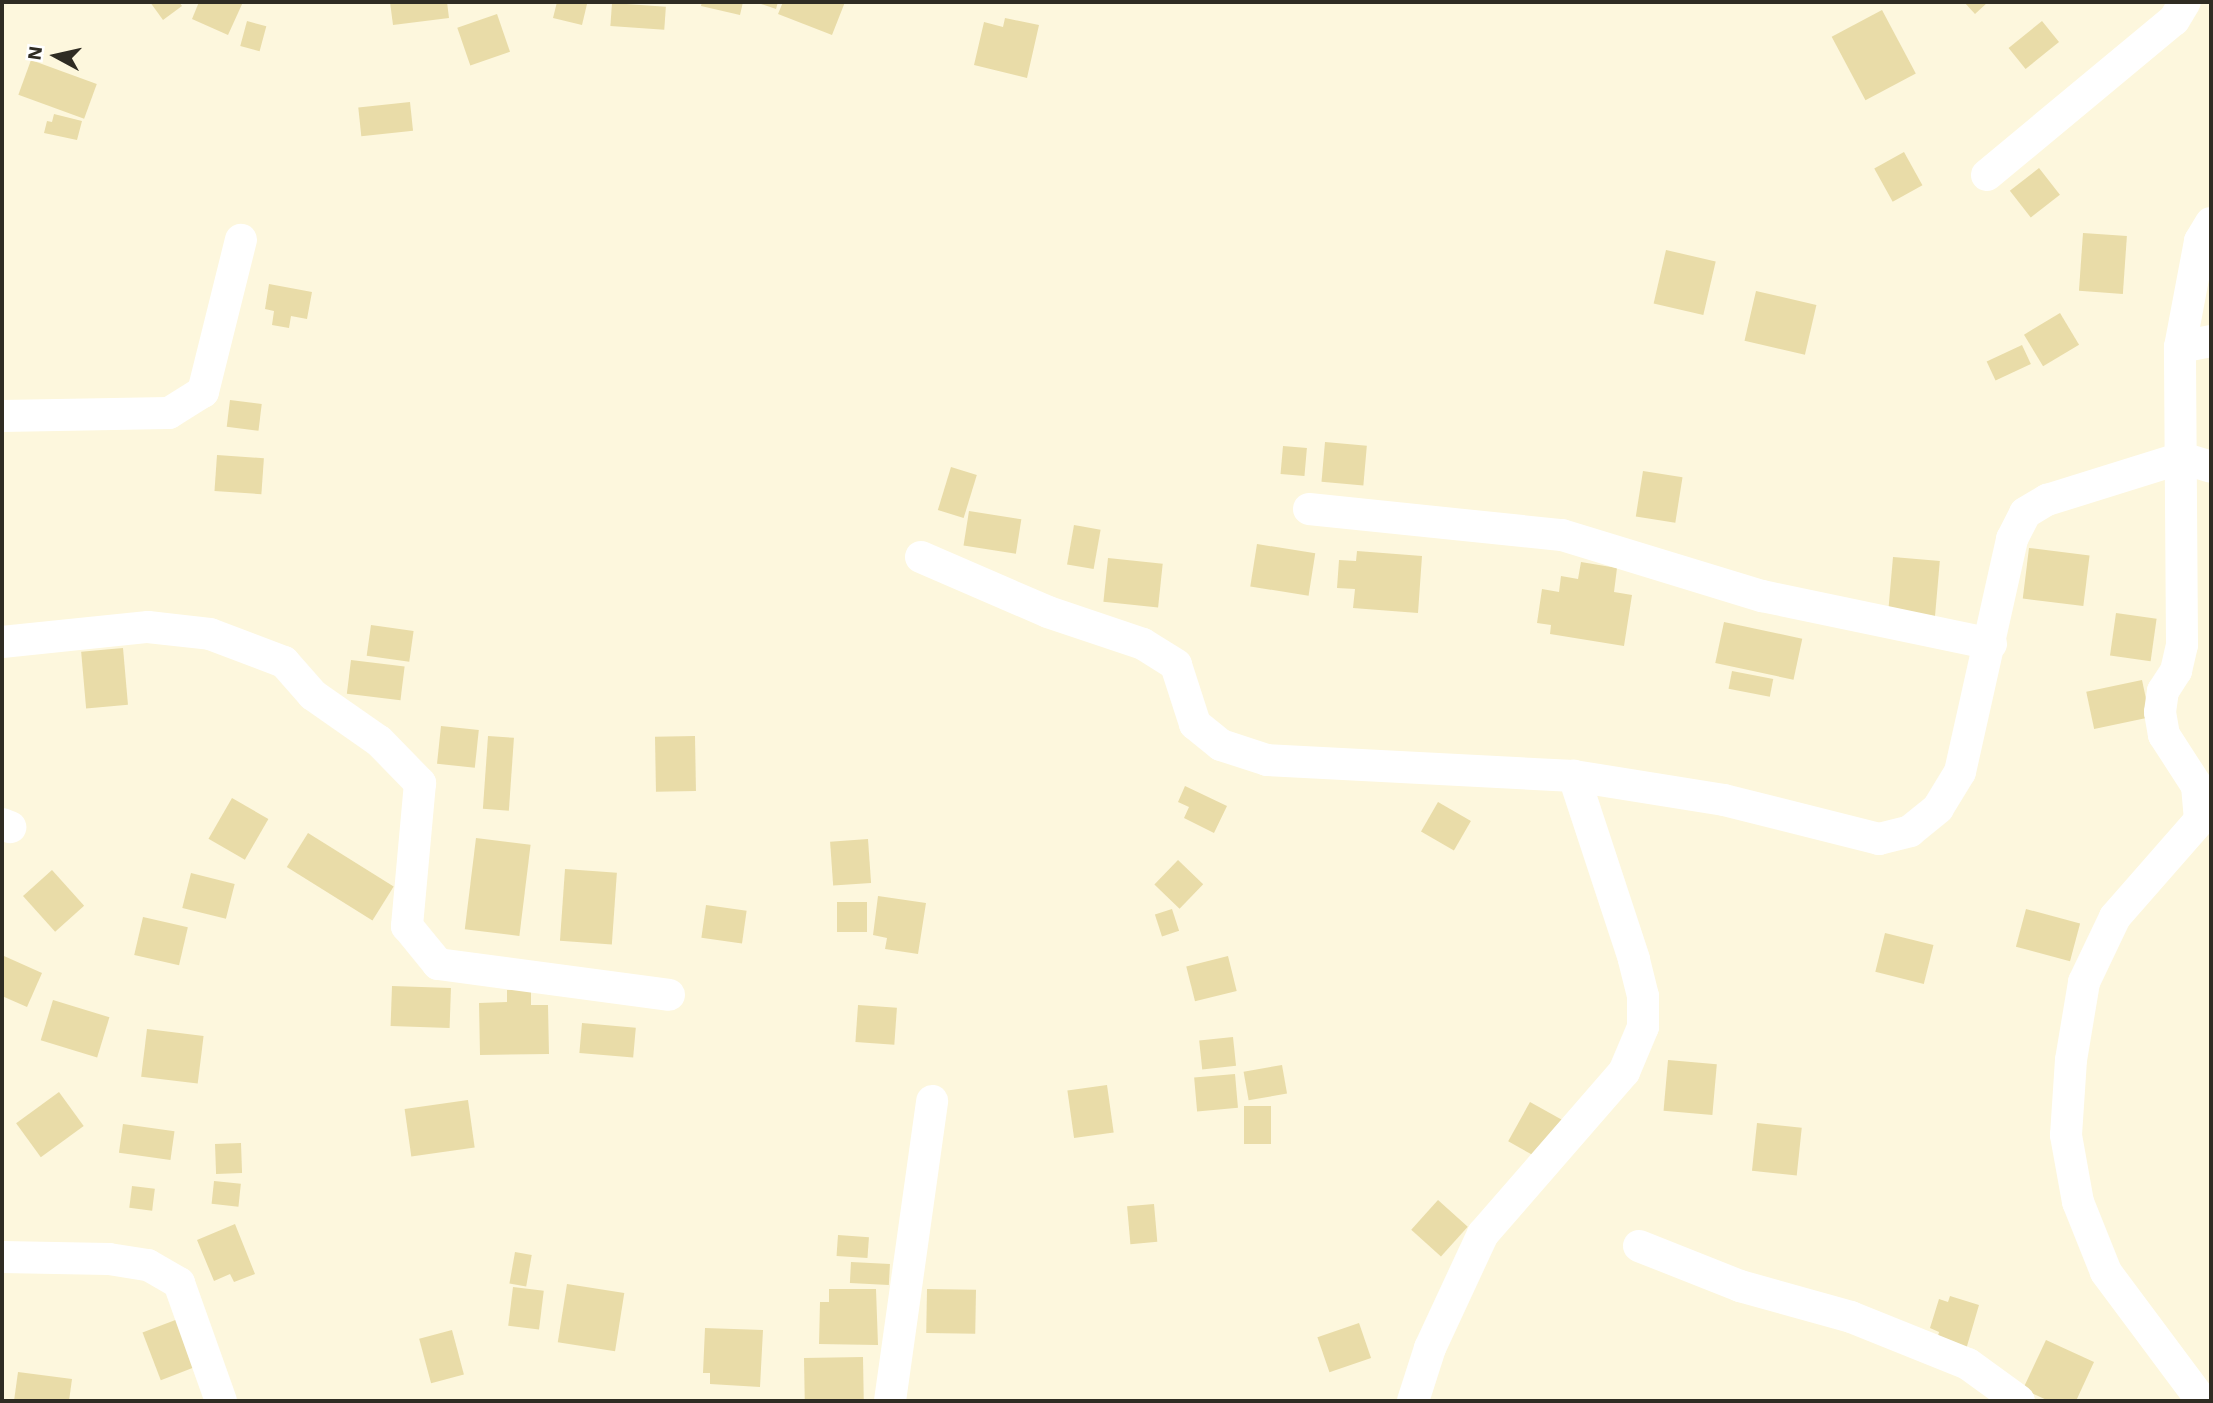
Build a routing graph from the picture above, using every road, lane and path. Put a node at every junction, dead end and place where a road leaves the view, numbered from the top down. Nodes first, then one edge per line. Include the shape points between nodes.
1 (2185, 2) edge
2 (1987, 175) dead end
3 (2211, 223) edge
4 (241, 240) dead end
5 (2211, 341) edge
6 (2179, 347) junction
7 (2, 415) edge
8 (2197, 463) edge
9 (1309, 509) dead end
10 (921, 557) dead end
11 (2, 642) edge
12 (1991, 643) junction
13 (1574, 776) junction
14 (669, 995) dead end
15 (932, 1101) dead end
16 (1639, 1245) dead end
17 (2, 1257) edge
18 (221, 1401) edge
19 (890, 1401) edge
20 (1413, 1401) edge
21 (2019, 1401) edge
22 (2203, 1401) edge

1 - 2 street via 2175,20
3 - 6 street via 2200,241
4 - 7 street via 204,392 169,413
5 - 6 street
6 - 8 street
8 - 12 street via 2046,500 2025,513 2012,539
8 - 22 street via 2182,645 2176,671 2163,691 2160,712 2164,735 2197,786 2200,820 2115,917 2084,982 2071,1060 2066,1135 2078,1202 2106,1272
9 - 12 street via 1562,535 1762,596
10 - 13 street via 1048,612 1143,644 1176,665 1195,724 1222,745 1267,760
11 - 14 street via 148,627 210,634 284,662 313,695 379,741 420,783 407,926 438,964
12 - 13 street via 1960,772 1938,808 1910,831 1879,839 1724,800
13 - 20 street via 1634,959 1643,996 1643,1027 1624,1072 1483,1234 1430,1348
15 - 19 street
16 - 21 street via 1740,1286 1851,1317 1968,1364
17 - 18 street via 109,1259 148,1265 179,1283

